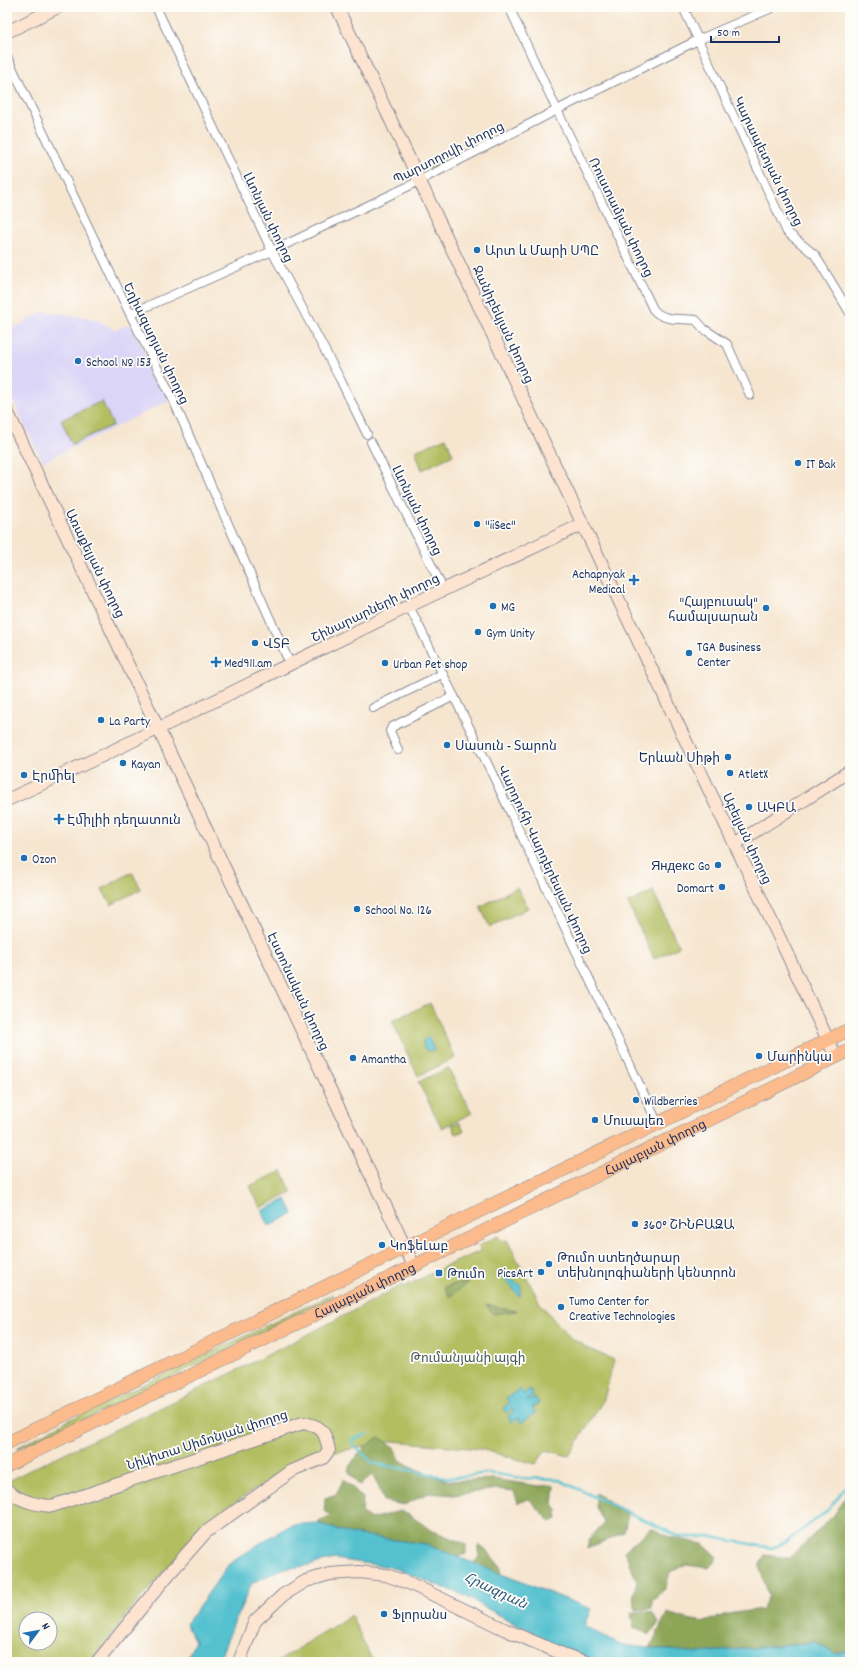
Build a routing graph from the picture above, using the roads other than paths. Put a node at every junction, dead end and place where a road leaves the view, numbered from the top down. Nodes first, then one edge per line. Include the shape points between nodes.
1 (58, 7) edge
2 (156, 7) edge
3 (337, 7) edge
4 (509, 7) edge
5 (682, 7) edge
6 (774, 7) edge
7 (7, 32) edge
8 (698, 40) junction
9 (7, 57) edge
10 (557, 110) junction
11 (420, 180) junction
12 (272, 251) junction
13 (850, 313) edge
14 (130, 314) junction
15 (750, 395) dead end
16 (7, 411) edge
17 (367, 434) dead end
18 (371, 442) dead end
19 (583, 524) junction
20 (444, 589) junction
21 (409, 606) junction
22 (290, 664) junction
23 (442, 674) junction
24 (454, 696) junction
25 (373, 708) dead end
26 (159, 728) junction
27 (398, 750) dead end
28 (850, 771) edge
29 (7, 800) edge
30 (735, 844) junction
31 (850, 1029) edge
32 (828, 1040) junction
33 (850, 1050) edge
34 (836, 1057) junction
35 (658, 1124) junction
36 (404, 1247) junction
37 (414, 1266) junction
38 (7, 1443) edge
39 (7, 1465) edge
40 (7, 1490) edge
41 (98, 1662) edge
42 (239, 1662) edge
43 (586, 1662) edge

1 - 7 street
2 - 12 street, Լևոնյան փողոց
3 - 11 street, Ջանիբեկյան փողոց
4 - 10 street, Ռուստամյան փողոց
5 - 8 street, Կարապետյան փողոց
6 - 8 street, Պարսողովի փողոց
8 - 10 street, Պարսողովի փողոց
8 - 13 street, Կարապետյան փողոց via 787,232 815,254
9 - 14 street, Եղիազարյան փողոց
10 - 11 street, Պարսողովի փողոց
10 - 15 street, Ռուստամյան փողոց via 653,309 667,317 696,320 704,329 722,340 729,348
11 - 12 street, Պարսողովի փողոց
11 - 19 street, Ջանիբեկյան փողոց
12 - 14 street, Պարսողովի փողոց
12 - 17 street, Լևոնյան փողոց
14 - 22 street, Եղիազարյան փողոց via 171,395
16 - 26 street, Առաքելյան փողոց
18 - 20 street, Լևոնյան փողոց
19 - 20 street, Շինարարների փողոց
19 - 30 street, Աբելյան փողոց
20 - 21 street, Շինարարների փողոց
21 - 22 street, Շինարարների փողոց
21 - 23 street, Վարդուհի Վարդերեսյան փողոց
22 - 26 street, Շինարարների փողոց
23 - 24 street, Վարդուհի Վարդերեսյան փողոց
23 - 25 street
24 - 27 street via 392,727 390,730
24 - 35 street, Վարդուհի Վարդերեսյան փողոց
26 - 29 street, Շինարարների փողոց
26 - 36 street, Էստոնական փողոց
28 - 30 street
30 - 32 street, Աբելյան փողոց
31 - 32 main road, Հալաբյան փողոց
32 - 34 street, Աբելյան փողոց
32 - 35 main road, Հալաբյան փողոց
33 - 34 main road, Հալաբյան փողոց
34 - 37 main road, Հալաբյան փողոց
35 - 36 main road, Հալաբյան փողոց
36 - 37 street, Էստոնական փողոց
36 - 38 main road, Հալաբյան փողոց
37 - 39 main road, Հալաբյան փողոց
40 - 41 street, Նիկիտա Սիմոնյան փողոց via 26,1501 52,1506 303,1423 316,1425 325,1434 329,1450 323,1458 292,1471 206,1532
42 - 43 street via 255,1622 283,1595 306,1581 330,1574 359,1572 386,1575 411,1584 506,1630

